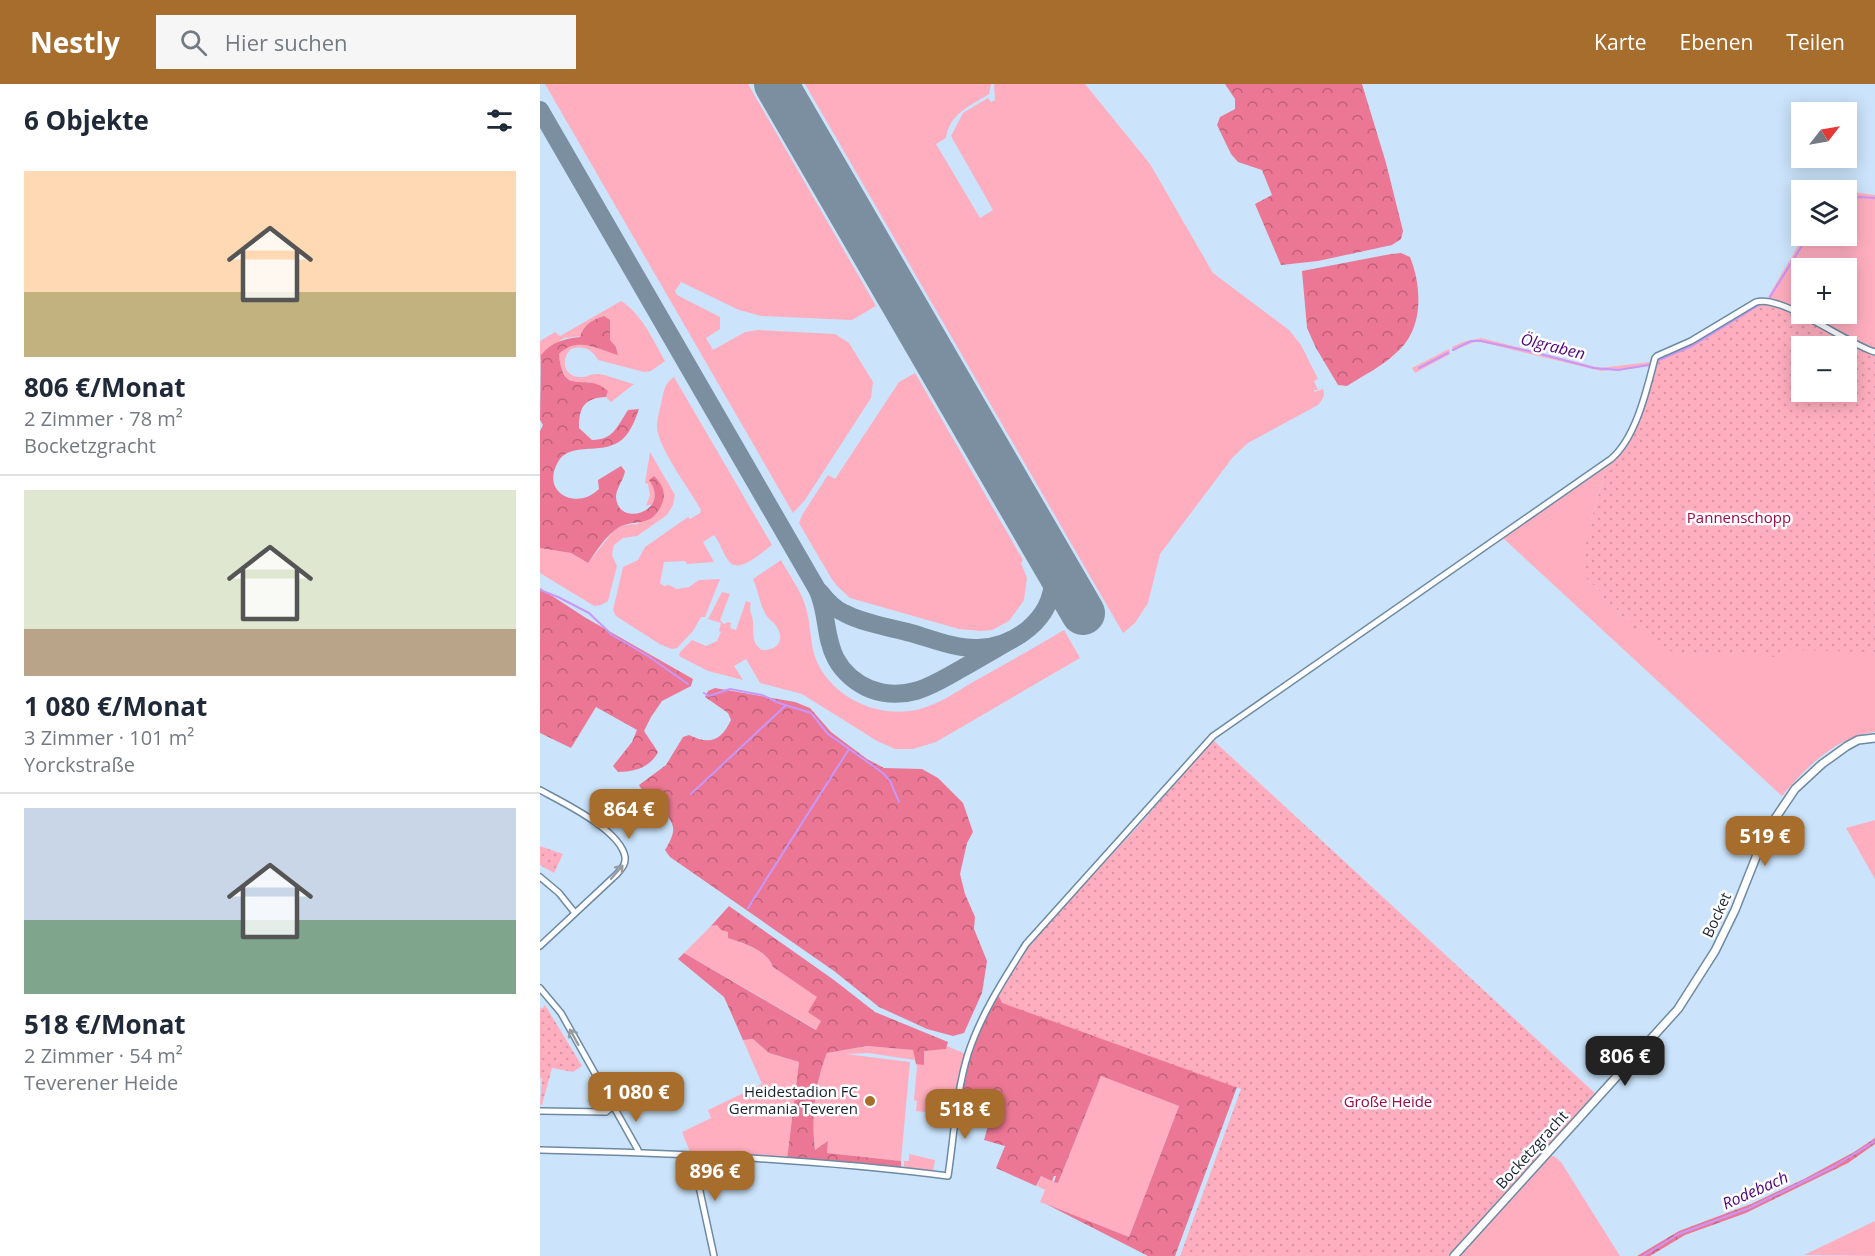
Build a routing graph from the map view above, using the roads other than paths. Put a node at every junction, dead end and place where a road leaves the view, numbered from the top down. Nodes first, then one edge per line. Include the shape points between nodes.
1 (1875, 352) edge
2 (1875, 738) edge
3 (540, 790) edge
4 (540, 877) edge
5 (576, 913) junction
6 (540, 946) edge
7 (540, 988) edge
8 (1678, 1009) joint
9 (613, 1106) junction
10 (540, 1111) edge
11 (540, 1150) edge
12 (638, 1150) dead end
13 (690, 1156) junction
14 (714, 1256) edge
15 (1454, 1256) edge

1 - 13 street via 1788,308 1763,300 1655,358 1648,385 1619,453 1214,736 1026,944 1002,983 985,1012 969,1054 948,1176
2 - 8 street, Bocket via 1858,741 1836,753 1785,802 1766,832 1715,951
5 -> 3 street via 623,866 625,856 601,826
4 - 5 street
5 - 6 street
9 -> 7 street via 561,1013
8 - 15 street, Bocketzgracht
9 - 10 street via 606,1112
9 - 12 street
11 - 13 street
13 - 14 street

